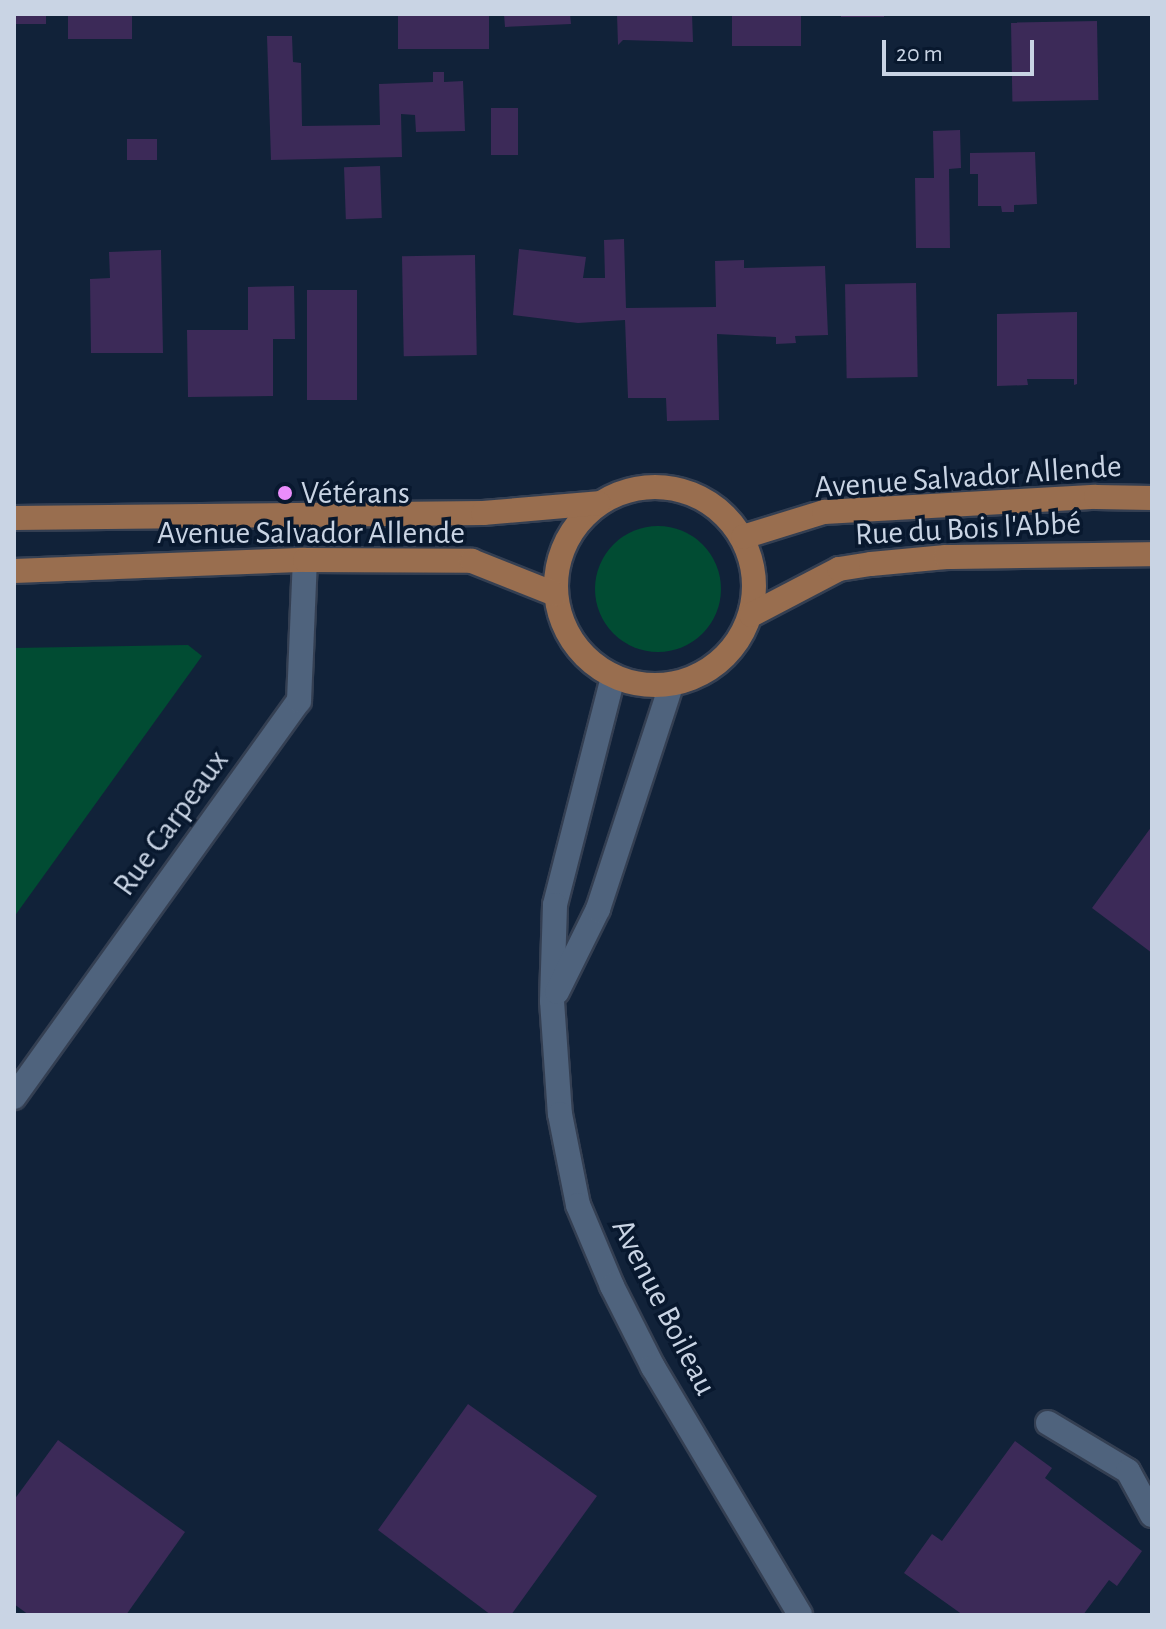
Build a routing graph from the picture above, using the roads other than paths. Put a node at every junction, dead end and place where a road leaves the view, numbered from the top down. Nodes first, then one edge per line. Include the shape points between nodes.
1 (1152, 498) edge
2 (599, 503) junction
3 (14, 518) edge
4 (743, 537) junction
5 (1152, 554) edge
6 (305, 560) junction
7 (14, 571) edge
8 (555, 594) junction
9 (751, 615) junction
10 (613, 677) junction
11 (671, 685) junction
12 (552, 1001) junction
13 (14, 1097) edge
14 (1048, 1423) dead end
15 (1152, 1515) edge
16 (800, 1615) edge

1 - 4 main road, Avenue Salvador Allende via 824,512
2 - 3 main road, Avenue Salvador Allende via 483,513
2 - 4 main road via 637,487 679,489 716,506
2 - 8 main road via 574,527 559,559
4 - 9 main road via 755,575
5 - 9 main road, Rue du Bois l'Abbé via 946,557 871,564 839,569
6 - 7 main road, Avenue Salvador Allende
6 - 8 main road, Avenue Salvador Allende via 472,561
6 - 13 street, Rue Carpeaux via 299,701
8 - 10 main road via 564,627 585,657
9 - 11 main road via 721,661
10 - 11 main road
10 - 12 street, Avenue Boileau via 555,905
11 - 12 street via 598,909
12 - 16 street, Avenue Boileau via 560,1114 578,1205 653,1367
14 - 15 street via 1128,1471

